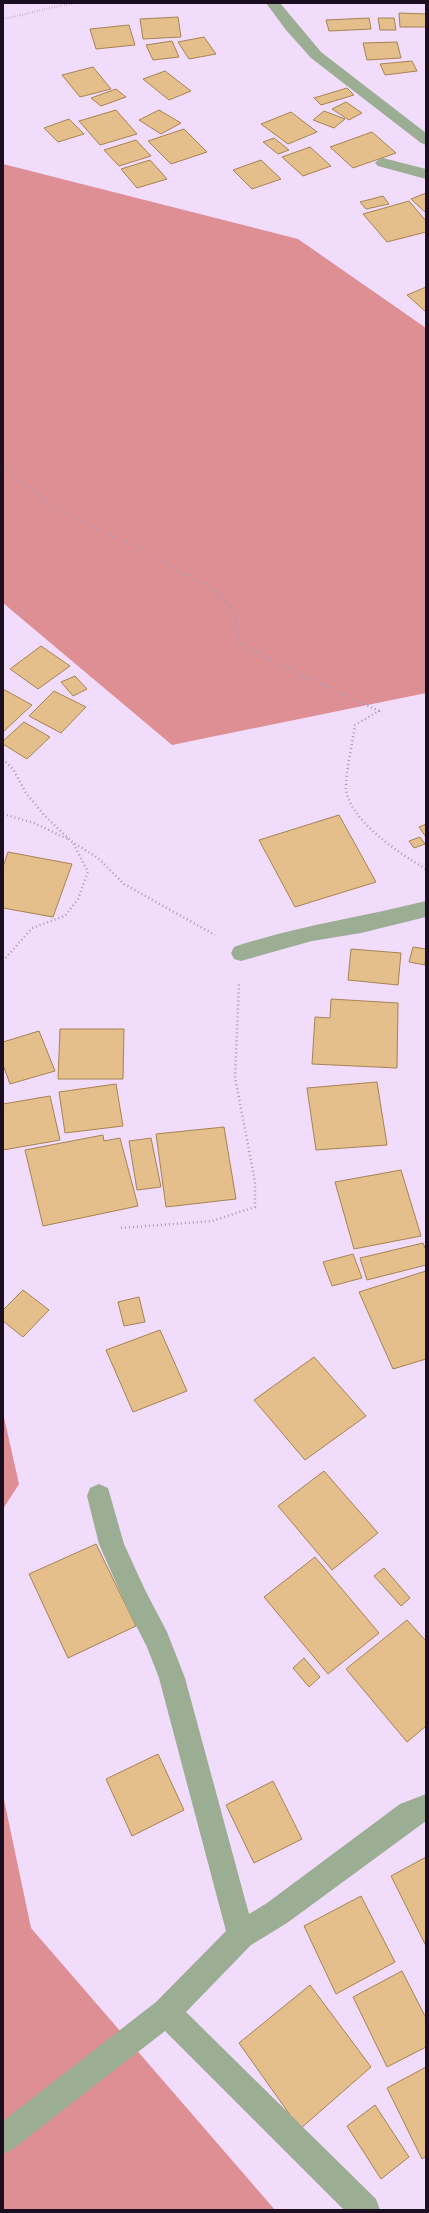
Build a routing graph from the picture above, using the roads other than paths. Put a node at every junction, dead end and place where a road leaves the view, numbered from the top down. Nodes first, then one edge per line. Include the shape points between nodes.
1 (273, 3) edge
2 (426, 140) edge
3 (383, 163) dead end
4 (426, 174) edge
5 (426, 909) edge
6 (241, 953) road end
7 (99, 1496) dead end
8 (426, 1807) edge
9 (241, 1935) junction
10 (166, 2012) junction
11 (3, 2139) edge
12 (365, 2210) edge

1 - 2 street via 316,55
3 - 4 street
5 - 6 street via 361,925 312,933
7 - 9 street via 112,1544 158,1641 172,1678
8 - 9 street via 410,1814 277,1913
9 - 10 street
10 - 11 street
10 - 12 street

